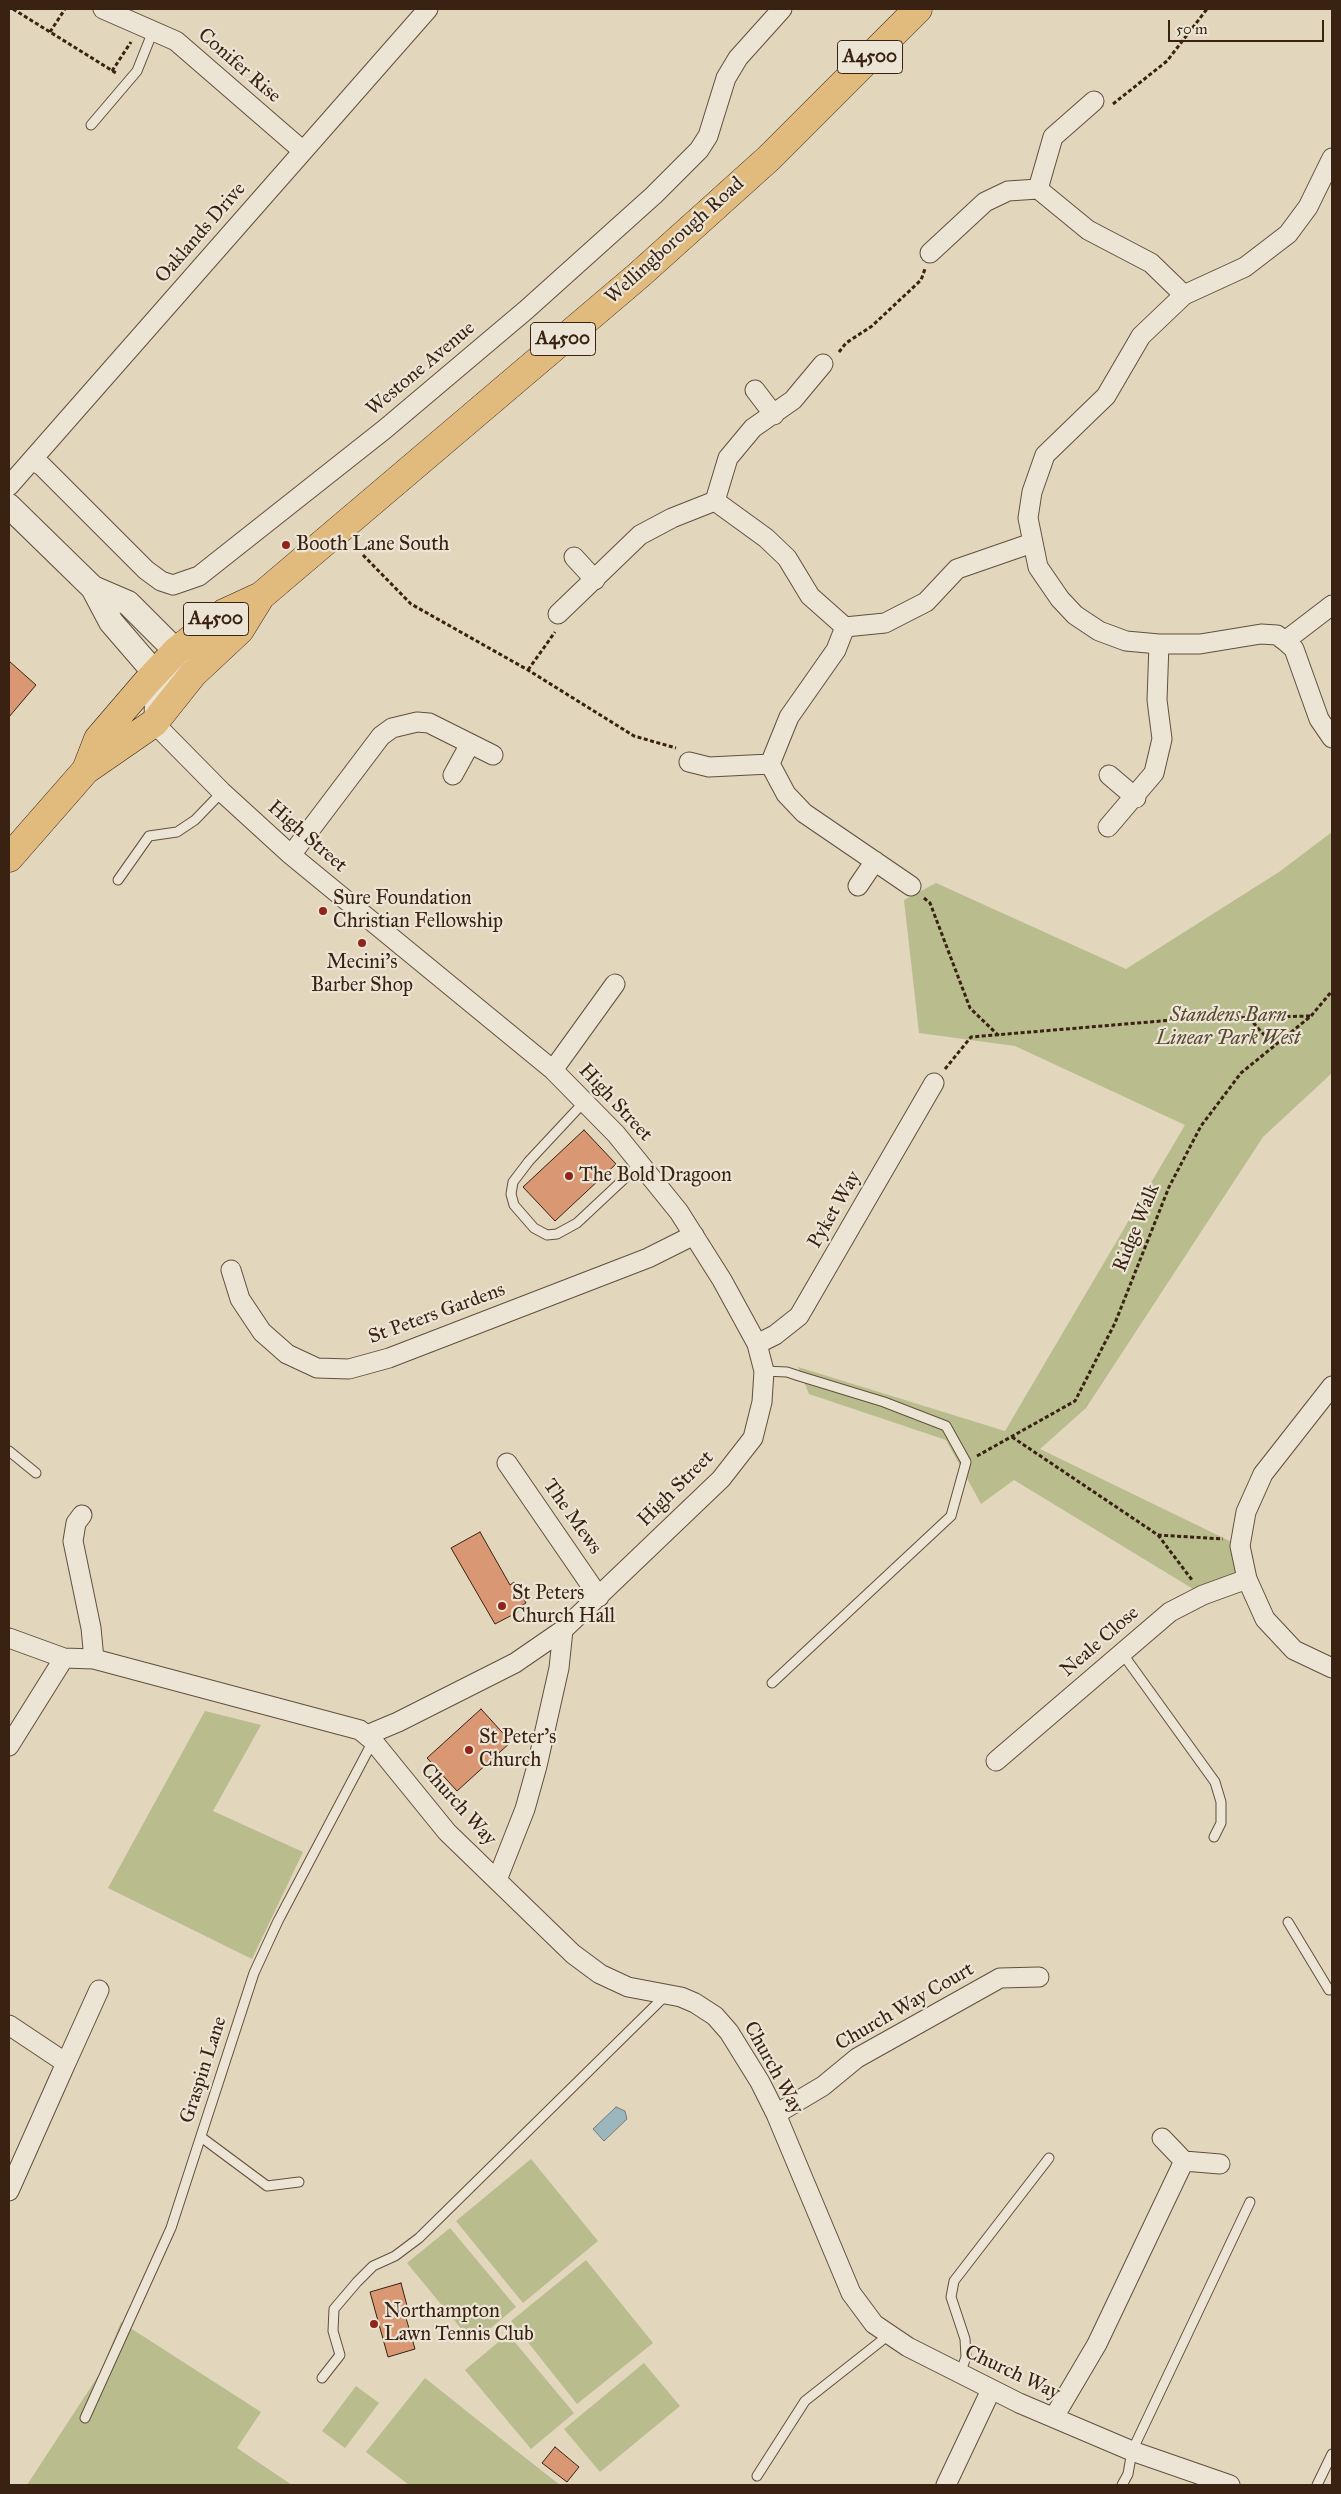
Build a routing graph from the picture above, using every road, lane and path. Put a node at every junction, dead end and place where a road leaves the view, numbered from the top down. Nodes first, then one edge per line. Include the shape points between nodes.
1 (13, 9) edge
2 (65, 9) edge
3 (428, 9) edge
4 (782, 9) edge
5 (918, 9) edge
6 (1207, 9) edge
7 (109, 10) edge
8 (147, 29) junction
9 (50, 32) junction
10 (112, 70) junction
11 (127, 82) junction
12 (1094, 100) joint
13 (91, 125) dead end
14 (303, 151) junction
15 (1332, 158) edge
16 (1038, 189) junction
17 (930, 253) joint
18 (1184, 295) junction
19 (823, 364) joint
20 (755, 390) dead end
21 (774, 415) junction
22 (32, 460) junction
23 (9, 486) edge
24 (715, 501) junction
25 (9, 506) edge
26 (1032, 543) junction
27 (363, 554) dead end
28 (574, 557) dead end
29 (595, 580) junction
30 (93, 588) junction
31 (261, 596) junction
32 (1332, 606) edge
33 (558, 614) joint
34 (845, 627) junction
35 (1285, 641) junction
36 (1159, 644) junction
37 (176, 651) junction
38 (528, 670) junction
39 (155, 674) junction
40 (183, 685) junction
41 (154, 723) junction
42 (1332, 738) edge
43 (470, 744) junction
44 (493, 755) dead end
45 (689, 762) joint
46 (770, 764) junction
47 (86, 770) junction
48 (453, 774) dead end
49 (1109, 775) dead end
50 (222, 792) junction
51 (1136, 798) junction
52 (1108, 827) dead end
53 (291, 855) junction
54 (9, 858) edge
55 (875, 861) junction
56 (118, 880) dead end
57 (858, 886) dead end
58 (910, 886) joint
59 (615, 984) dead end
60 (1332, 991) edge
61 (1311, 1016) junction
62 (1249, 1017) junction
63 (998, 1036) junction
64 (1274, 1046) junction
65 (553, 1070) junction
66 (934, 1083) joint
67 (586, 1101) junction
68 (640, 1164) junction
69 (694, 1235) junction
70 (231, 1270) dead end
71 (757, 1344) junction
72 (764, 1371) junction
73 (1332, 1386) edge
74 (1012, 1436) junction
75 (9, 1452) edge
76 (966, 1462) junction
77 (507, 1463) dead end
78 (36, 1473) dead end
79 (82, 1515) dead end
80 (1158, 1535) junction
81 (1241, 1540) junction
82 (1247, 1579) junction
83 (1203, 1595) junction
84 (599, 1597) junction
85 (563, 1630) junction
86 (9, 1638) edge
87 (1122, 1653) junction
88 (64, 1658) junction
89 (94, 1659) junction
90 (1332, 1668) edge
91 (772, 1683) dead end
92 (370, 1738) junction
93 (9, 1746) edge
94 (996, 1761) dead end
95 (1214, 1837) dead end
96 (497, 1880) junction
97 (1288, 1922) dead end
98 (1040, 1978) dead end
99 (1332, 1989) edge
100 (99, 1990) dead end
101 (666, 1995) junction
102 (9, 2026) edge
103 (66, 2063) junction
104 (776, 2114) junction
105 (201, 2137) junction
106 (1162, 2138) dead end
107 (1049, 2158) dead end
108 (1184, 2161) junction
109 (1220, 2164) dead end
110 (299, 2182) dead end
111 (9, 2191) edge
112 (1250, 2202) dead end
113 (890, 2334) junction
114 (960, 2374) junction
115 (322, 2378) dead end
116 (991, 2390) junction
117 (1054, 2417) junction
118 (85, 2418) dead end
119 (1132, 2451) junction
120 (1332, 2454) edge
121 (757, 2476) dead end
122 (946, 2485) edge
123 (1122, 2485) edge
124 (1230, 2485) edge
125 (1317, 2485) edge

1 - 9 path
2 - 9 path
3 - 14 street, Oaklands Drive
4 - 22 street, Westone Avenue via 738,58 726,78 708,136 700,150 674,176 526,310 385,429 199,576 174,586 161,581
5 - 31 main road, Wellingborough Road / A4500 via 769,158 639,275
6 - 12 path via 1167,61 1109,107
7 - 8 street, Conifer Rise
8 - 10 path
8 - 11 lane via 137,71
8 - 14 street, Conifer Rise via 176,41
9 - 10 path
10 - 11 path
11 - 13 lane
12 - 16 street via 1053,137
14 - 22 street, Oaklands Drive
15 - 18 street via 1308,208 1288,234 1244,267
16 - 17 street via 1008,191 985,202
16 - 18 street via 1088,230 1151,263
17 - 19 path via 921,280 872,326 846,343 828,366
18 - 26 street via 1141,336 1106,396 1045,455 1032,492 1028,518
19 - 21 street via 793,400
20 - 21 street
21 - 24 street via 752,428 728,458
22 - 23 street, Oaklands Drive
24 - 29 street via 640,535
24 - 34 street via 766,538 787,558 810,596
25 - 30 street
26 - 34 street via 957,569 926,602 885,623
26 - 36 street via 1038,568 1075,615 1099,631 1126,641
27 - 38 path via 411,604
28 - 29 street
29 - 33 street
30 - 37 street via 128,603
30 - 39 street via 111,622
31 - 37 main road, Wellingborough Road / A4500 via 224,613
31 - 40 main road, Wellingborough Road / A4500 via 240,630
32 - 35 street
33 - 38 path via 555,633
34 - 46 street via 836,650 789,717
35 - 36 street via 1277,635 1261,634 1200,644
35 - 42 street via 1294,649 1319,719
36 - 51 street via 1158,700 1162,739 1154,773
37 - 39 main road, Wellingborough Road / A4500
37 - 40 street
38 - 45 path via 634,736 688,752
39 - 40 street
39 - 41 street
39 - 47 main road, Wellingborough Road / A4500 via 98,739
40 - 41 main road, Wellingborough Road / A4500
41 - 47 main road, Wellingborough Road / A4500
41 - 50 street, High Street
43 - 44 street
43 - 48 street
43 - 53 street via 429,723 417,722 392,728 381,736
45 - 46 street via 709,767
46 - 55 street via 786,794 804,813
47 - 54 main road, Wellingborough Road / A4500
49 - 51 street
50 - 53 street, High Street
50 - 56 lane via 195,820 178,832 149,836
51 - 52 street
53 - 65 street, High Street
55 - 57 street
55 - 58 street
58 - 63 path via 930,903 970,1008
59 - 65 street
60 - 61 path, Ridge Walk
61 - 62 path
61 - 64 path, Ridge Walk
62 - 63 path via 1176,1020
62 - 64 path
63 - 66 path via 971,1037
64 - 74 path, Ridge Walk via 1241,1073 1201,1126 1169,1187 1115,1323 1075,1400
65 - 67 street, High Street
66 - 71 street, Pyket Way via 799,1316
67 - 68 street, High Street
67 - 68 lane via 529,1160 513,1182 514,1205 534,1228 548,1235 557,1234 577,1223
68 - 69 street, High Street
69 - 70 street, St Peters Gardens via 648,1258 388,1358 349,1369 317,1368 287,1354 262,1332 240,1299
69 - 71 street, High Street
71 - 72 street, High Street
72 - 76 lane via 787,1372 884,1402 946,1426
72 - 84 street, High Street via 762,1402 753,1438 721,1479
73 - 81 street via 1263,1474 1246,1512
74 - 76 path, Ridge Walk
74 - 80 path
75 - 78 lane
76 - 91 lane via 951,1516
77 - 84 street, The Mews
79 - 89 street via 76,1523 73,1541
80 - 81 path
80 - 83 path
81 - 82 street
82 - 83 street, Neale Close
82 - 90 street via 1265,1619 1294,1650
83 - 87 street, Neale Close via 1170,1612
84 - 85 street, High Street
85 - 92 street, High Street via 515,1663
85 - 96 street via 559,1668 537,1766 525,1809
86 - 88 street, Church Way
87 - 94 street, Neale Close
87 - 95 lane via 1215,1782 1221,1802 1221,1823
88 - 89 street, Church Way
88 - 93 street
89 - 92 street, Church Way via 352,1727
92 - 96 street, Church Way via 447,1832
92 - 105 lane, Graspin Lane via 254,1973
96 - 101 street, Church Way via 574,1954 600,1974 628,1987
97 - 99 lane via 1329,1990
98 - 104 street, Church Way Court via 1000,1978 857,2058 823,2086
100 - 103 street
101 - 104 street, Church Way via 696,2003 720,2021 739,2044
101 - 115 lane via 419,2238 395,2256 373,2266 357,2282 334,2309 333,2331 340,2355
102 - 103 street
103 - 111 street
104 - 113 street, Church Way via 851,2293 874,2324
105 - 110 lane via 267,2186
105 - 118 lane, Graspin Lane via 171,2228
106 - 108 street
107 - 114 lane via 954,2281 952,2297 965,2339 966,2357
108 - 109 street
108 - 117 street via 1097,2344
112 - 119 lane
113 - 114 street, Church Way
113 - 121 lane via 805,2402
114 - 116 street, Church Way
116 - 117 street, Church Way
116 - 122 street
117 - 119 street, Church Way
119 - 123 lane via 1128,2474
119 - 124 street, Church Way
120 - 125 lane

